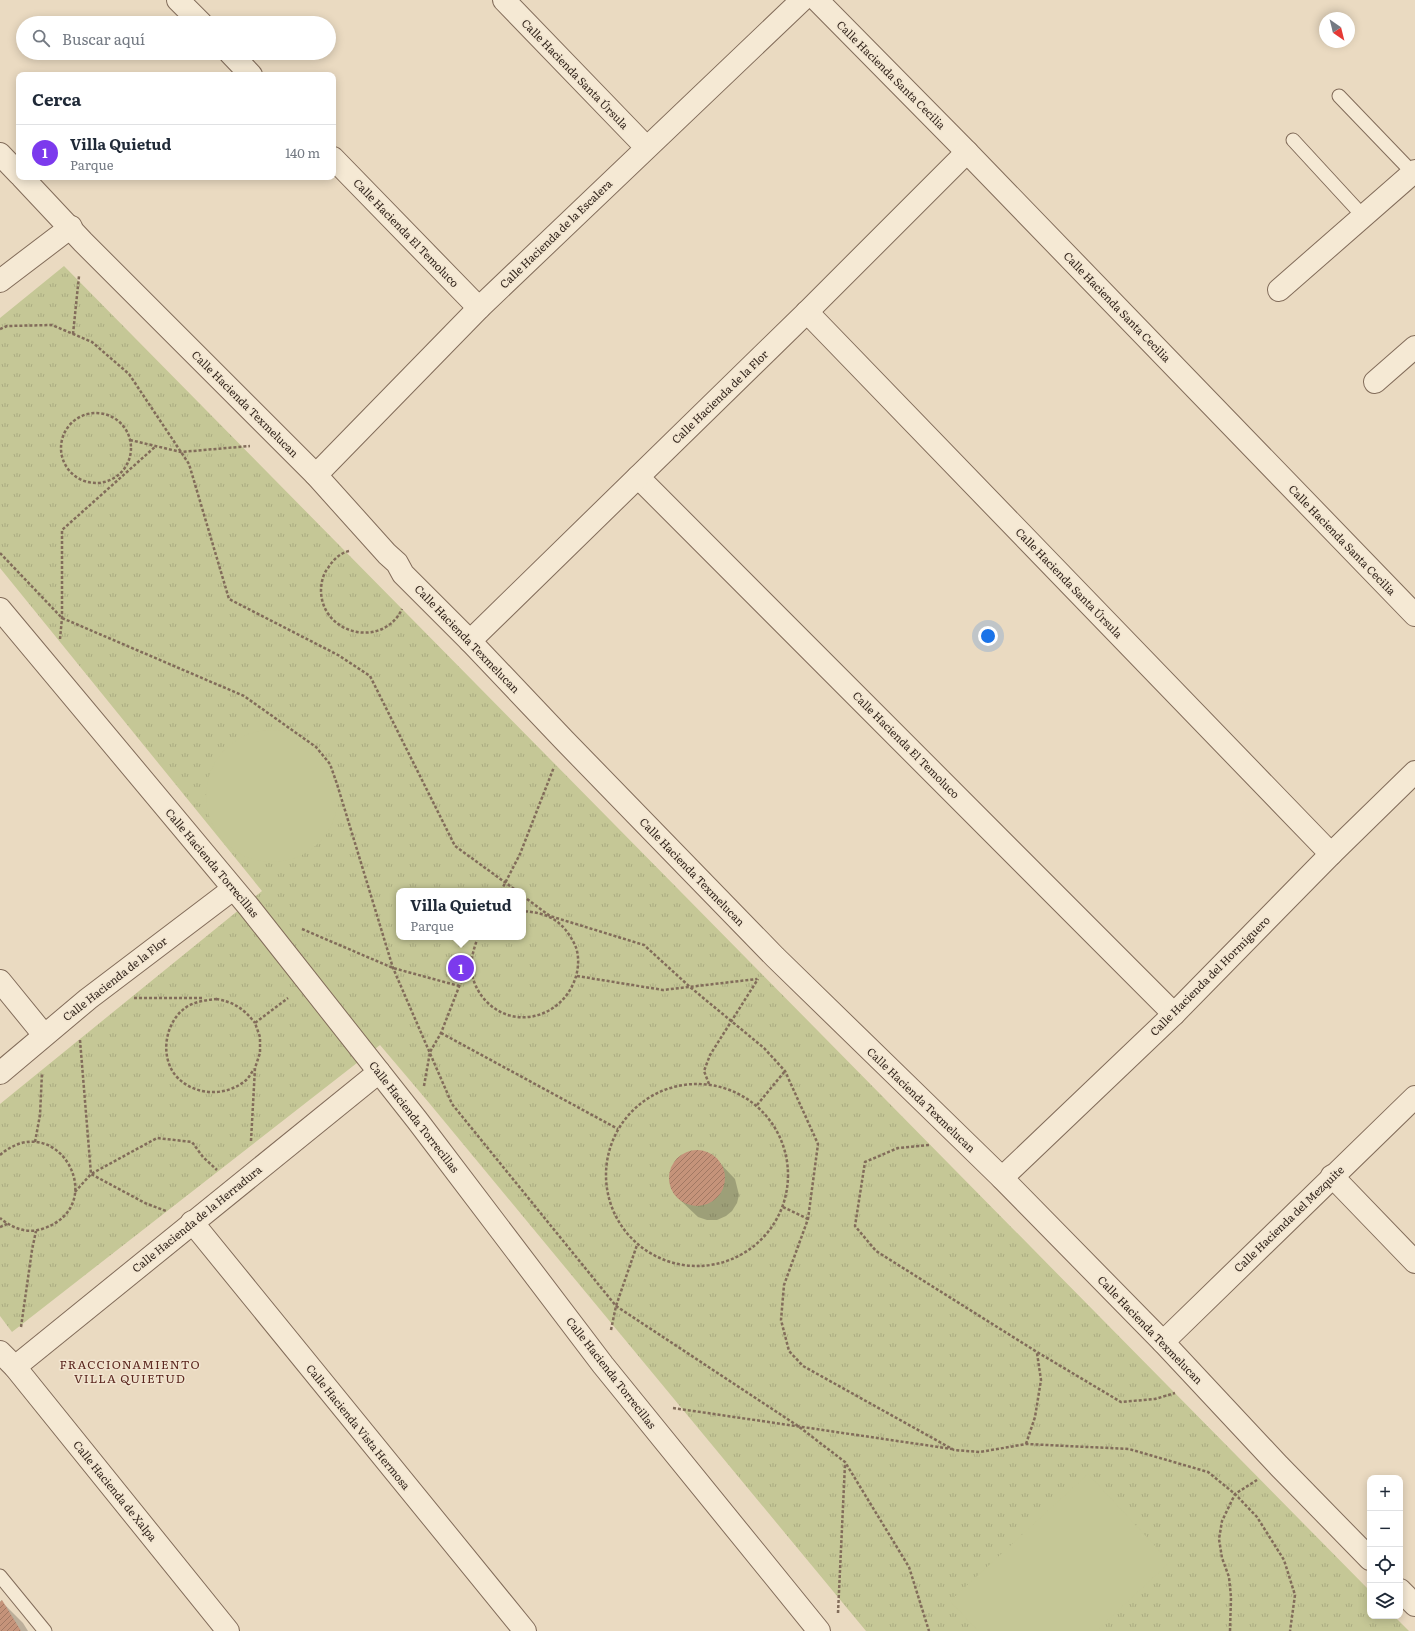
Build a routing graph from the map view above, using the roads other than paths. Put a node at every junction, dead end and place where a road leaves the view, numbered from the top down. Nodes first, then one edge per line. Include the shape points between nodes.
1 (178, 0) edge
2 (504, 0) edge
3 (802, 0) edge
4 (817, 0) edge
5 (194, 16) edge
6 (237, 60) edge
7 (249, 72) edge
8 (1339, 96) dead end
9 (1293, 140) dead end
10 (646, 147) junction
11 (967, 152) junction
12 (0, 154) edge
13 (336, 161) edge
14 (16, 171) edge
15 (1414, 172) edge
16 (25, 180) edge
17 (1364, 216) junction
18 (77, 234) junction
19 (0, 281) edge
20 (1279, 290) dead end
21 (479, 308) junction
22 (807, 312) junction
23 (1415, 347) edge
24 (1375, 382) dead end
25 (316, 476) junction
26 (638, 477) junction
27 (0, 609) edge
28 (1415, 615) edge
29 (470, 641) junction
30 (1415, 772) edge
31 (1331, 854) junction
32 (233, 889) junction
33 (0, 981) edge
34 (1174, 1014) junction
35 (44, 1036) junction
36 (379, 1072) junction
37 (0, 1073) edge
38 (1415, 1097) edge
39 (1332, 1176) junction
40 (1002, 1178) junction
41 (192, 1222) junction
42 (1415, 1262) edge
43 (1163, 1342) junction
44 (0, 1352) edge
45 (15, 1367) junction
46 (1367, 1556) edge
47 (0, 1576) edge
48 (1403, 1593) edge
49 (1415, 1605) edge
50 (45, 1631) edge
51 (228, 1631) edge
52 (525, 1631) edge
53 (819, 1631) edge

1 - 5 street
2 - 10 street, Calle Hacienda Santa Úrsula
3 - 10 street, Calle Hacienda de la Escalera
4 - 11 street, Calle Hacienda Santa Cecilia
6 - 7 street
8 - 15 lane
9 - 17 lane
10 - 21 street, Calle Hacienda de la Escalera
11 - 22 street, Calle Hacienda de la Flor
11 - 28 street, Calle Hacienda Santa Cecilia
12 - 14 street
13 - 21 street, Calle Hacienda El Temoluco
15 - 17 street
16 - 18 street, Calle Hacienda Texmelucan
17 - 20 street
18 - 19 street
18 - 25 street, Calle Hacienda Texmelucan
21 - 25 street, Calle Hacienda de la Escalera
22 - 26 street, Calle Hacienda de la Flor
22 - 31 street, Calle Hacienda Santa Úrsula
23 - 24 street
25 - 29 street, Calle Hacienda Texmelucan via 397,563 404,574
26 - 29 street, Calle Hacienda de la Flor
26 - 34 street, Calle Hacienda El Temoluco
27 - 32 street, Calle Hacienda Torrecillas
29 - 40 street, Calle Hacienda Texmelucan via 775,957
30 - 31 street, Calle Hacienda del Hormiguero
31 - 34 street, Calle Hacienda del Hormiguero
32 - 35 street, Calle Hacienda de la Flor
32 - 36 street, Calle Hacienda Torrecillas
33 - 35 street
34 - 40 street, Calle Hacienda del Hormiguero
35 - 37 street, Calle Hacienda de la Flor
36 - 41 street, Calle Hacienda de la Herradura
36 - 53 street, Calle Hacienda Torrecillas via 603,1365
38 - 39 street, Calle Hacienda del Mezquite
39 - 42 street
39 - 43 street, Calle Hacienda del Mezquite
40 - 43 street, Calle Hacienda Texmelucan
41 - 45 street, Calle Hacienda de la Herradura
41 - 52 street, Calle Hacienda Vista Hermosa
43 - 46 street, Calle Hacienda Texmelucan
44 - 45 street, Calle Hacienda de Xalpa
45 - 51 street, Calle Hacienda de Xalpa
47 - 50 lane
48 - 49 street

